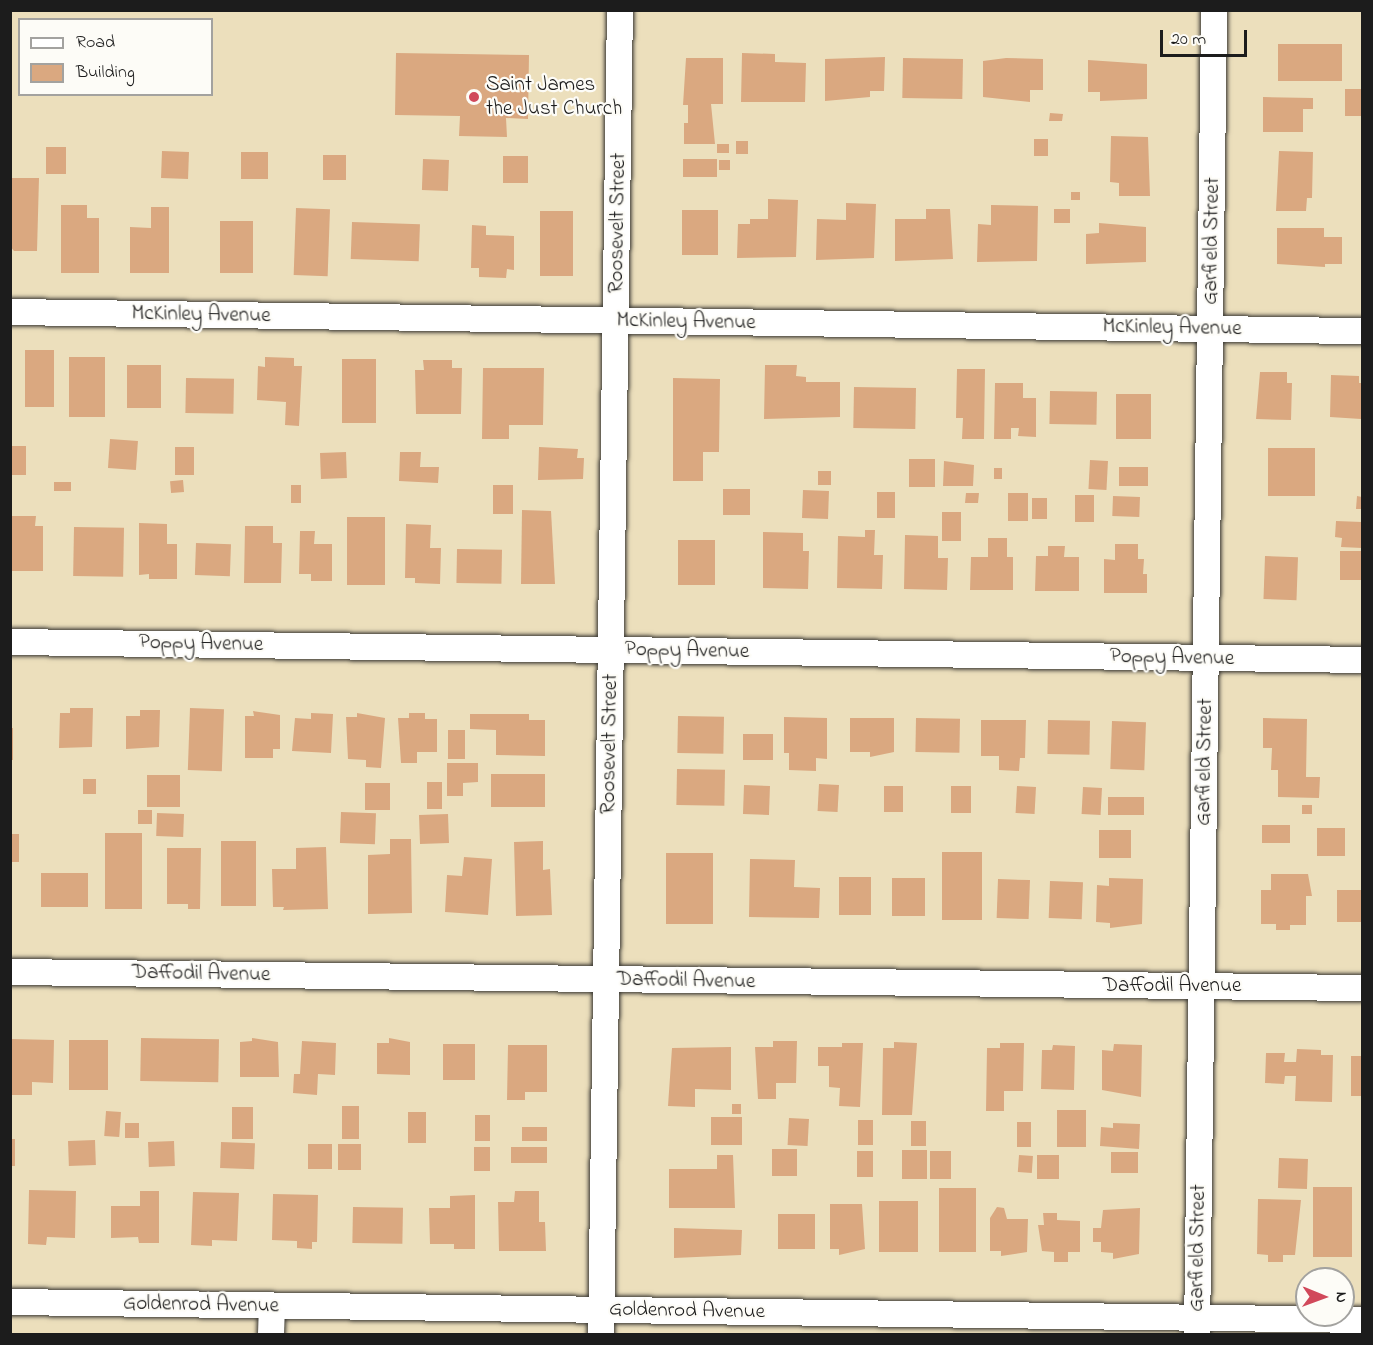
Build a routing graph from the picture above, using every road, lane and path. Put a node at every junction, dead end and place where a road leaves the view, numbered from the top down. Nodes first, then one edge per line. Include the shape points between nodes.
1 (620, 10) edge
2 (1214, 10) edge
3 (10, 312) edge
4 (616, 321) junction
5 (1211, 329) junction
6 (1362, 331) edge
7 (10, 642) edge
8 (611, 650) junction
9 (1206, 658) junction
10 (1362, 660) edge
11 (10, 972) edge
12 (606, 980) junction
13 (1201, 986) junction
14 (1362, 988) edge
15 (10, 1302) edge
16 (272, 1306) junction
17 (1362, 1320) edge
18 (601, 1322) edge
19 (900, 1324) edge
20 (1197, 1326) edge
21 (271, 1335) edge

1 - 4 street, Roosevelt Street
2 - 5 street, Garfield Street
3 - 4 street, McKinley Avenue
4 - 5 street, McKinley Avenue
4 - 8 street, Roosevelt Street
5 - 6 street, McKinley Avenue
5 - 9 street, Garfield Street
7 - 8 street, Poppy Avenue
8 - 9 street, Poppy Avenue
8 - 12 street, Roosevelt Street
9 - 10 street, Poppy Avenue
9 - 13 street, Garfield Street
11 - 12 street, Daffodil Avenue
12 - 13 street, Daffodil Avenue
12 - 18 street, Roosevelt Street
13 - 14 street, Daffodil Avenue
13 - 20 street, Garfield Street
15 - 16 street, Goldenrod Avenue
16 - 18 street, Goldenrod Avenue
16 - 21 street
17 - 20 street, Goldenrod Avenue
18 - 19 street, Goldenrod Avenue
19 - 20 street, Goldenrod Avenue

